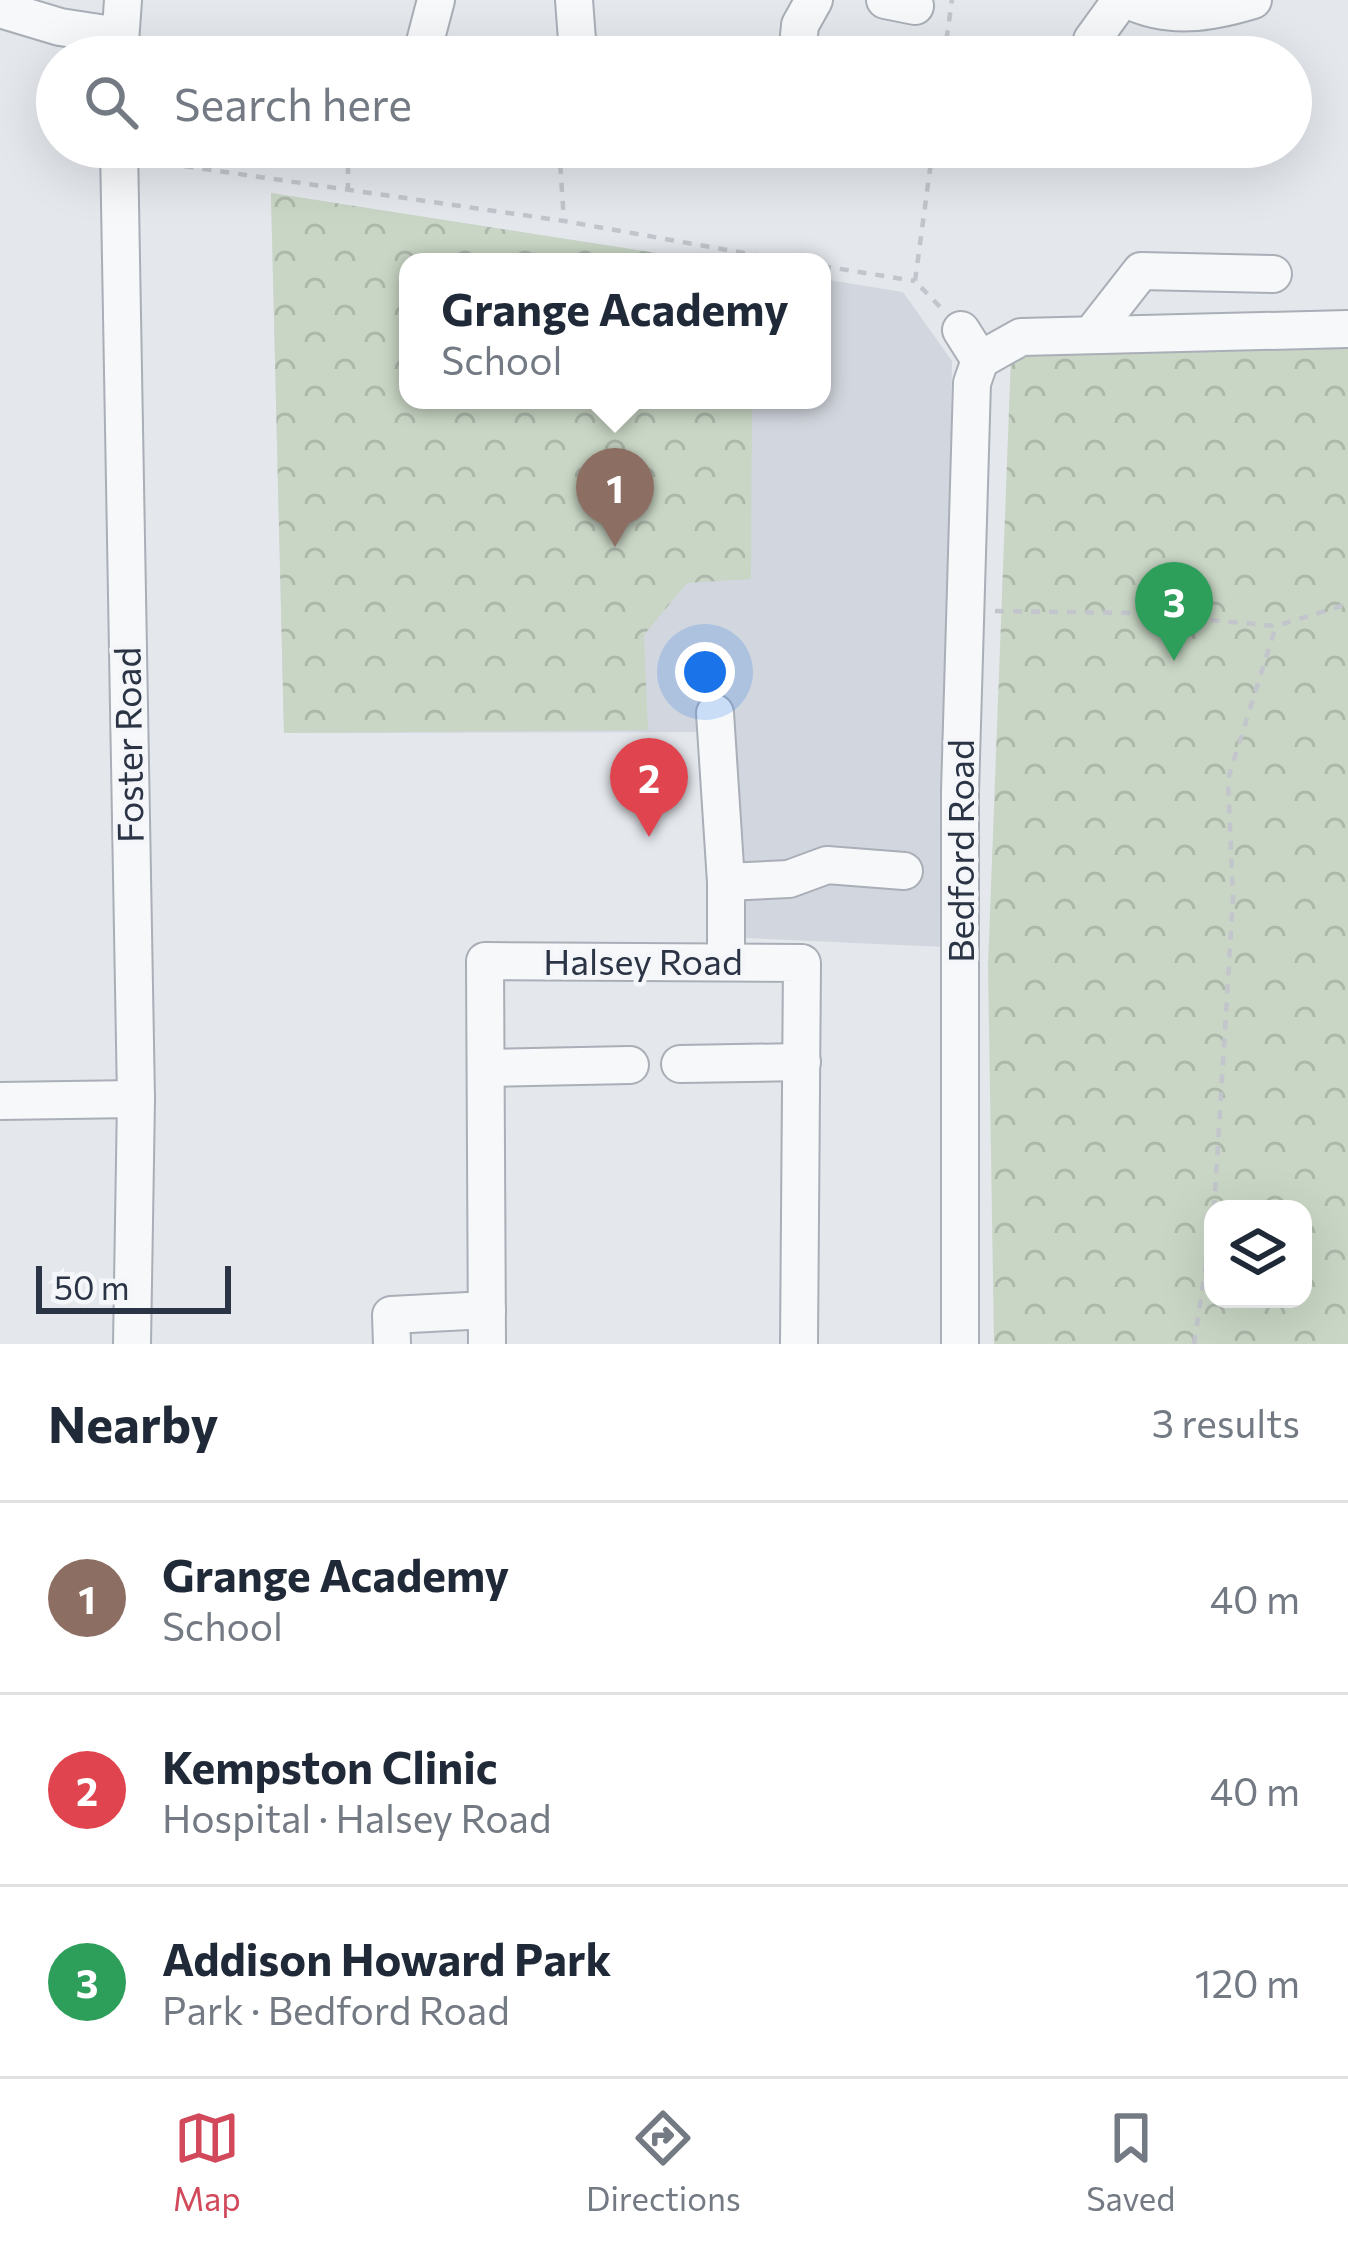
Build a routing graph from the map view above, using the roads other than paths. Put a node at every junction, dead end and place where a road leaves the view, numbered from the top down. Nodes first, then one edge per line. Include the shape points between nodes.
1 (436, 0) edge
2 (574, 0) edge
3 (814, 0) edge
4 (1124, 0) edge
5 (1252, 0) edge
6 (0, 9) edge
7 (121, 31) edge
8 (427, 36) edge
9 (577, 36) edge
10 (799, 36) edge
11 (1095, 36) edge
12 (119, 168) edge
13 (1274, 274) dead end
14 (1348, 328) edge
15 (1091, 335) junction
16 (715, 713) dead end
17 (904, 872) dead end
18 (726, 882) junction
19 (726, 962) junction
20 (802, 1061) junction
21 (680, 1064) dead end
22 (630, 1065) dead end
23 (488, 1068) junction
24 (136, 1099) junction
25 (0, 1101) edge
26 (488, 1327) edge
27 (132, 1344) edge
28 (392, 1344) edge
29 (799, 1344) edge
30 (960, 1344) edge

1 - 8 street
2 - 9 street
3 - 10 street
4 - 5 street via 1179,14
4 - 11 street
6 - 7 street via 60,27
12 - 24 street, Foster Road
13 - 15 street via 1141,271
14 - 15 street
15 - 30 street, Bedford Road via 970,345
16 - 18 street
17 - 18 street via 827,865 789,879
18 - 19 street
19 - 20 street, Halsey Road via 802,963
19 - 23 street, Halsey Road via 485,961
20 - 21 street
20 - 29 street, Halsey Road
22 - 23 street
23 - 26 street, Halsey Road
24 - 25 street
24 - 27 street, Foster Road
26 - 28 street via 392,1315

